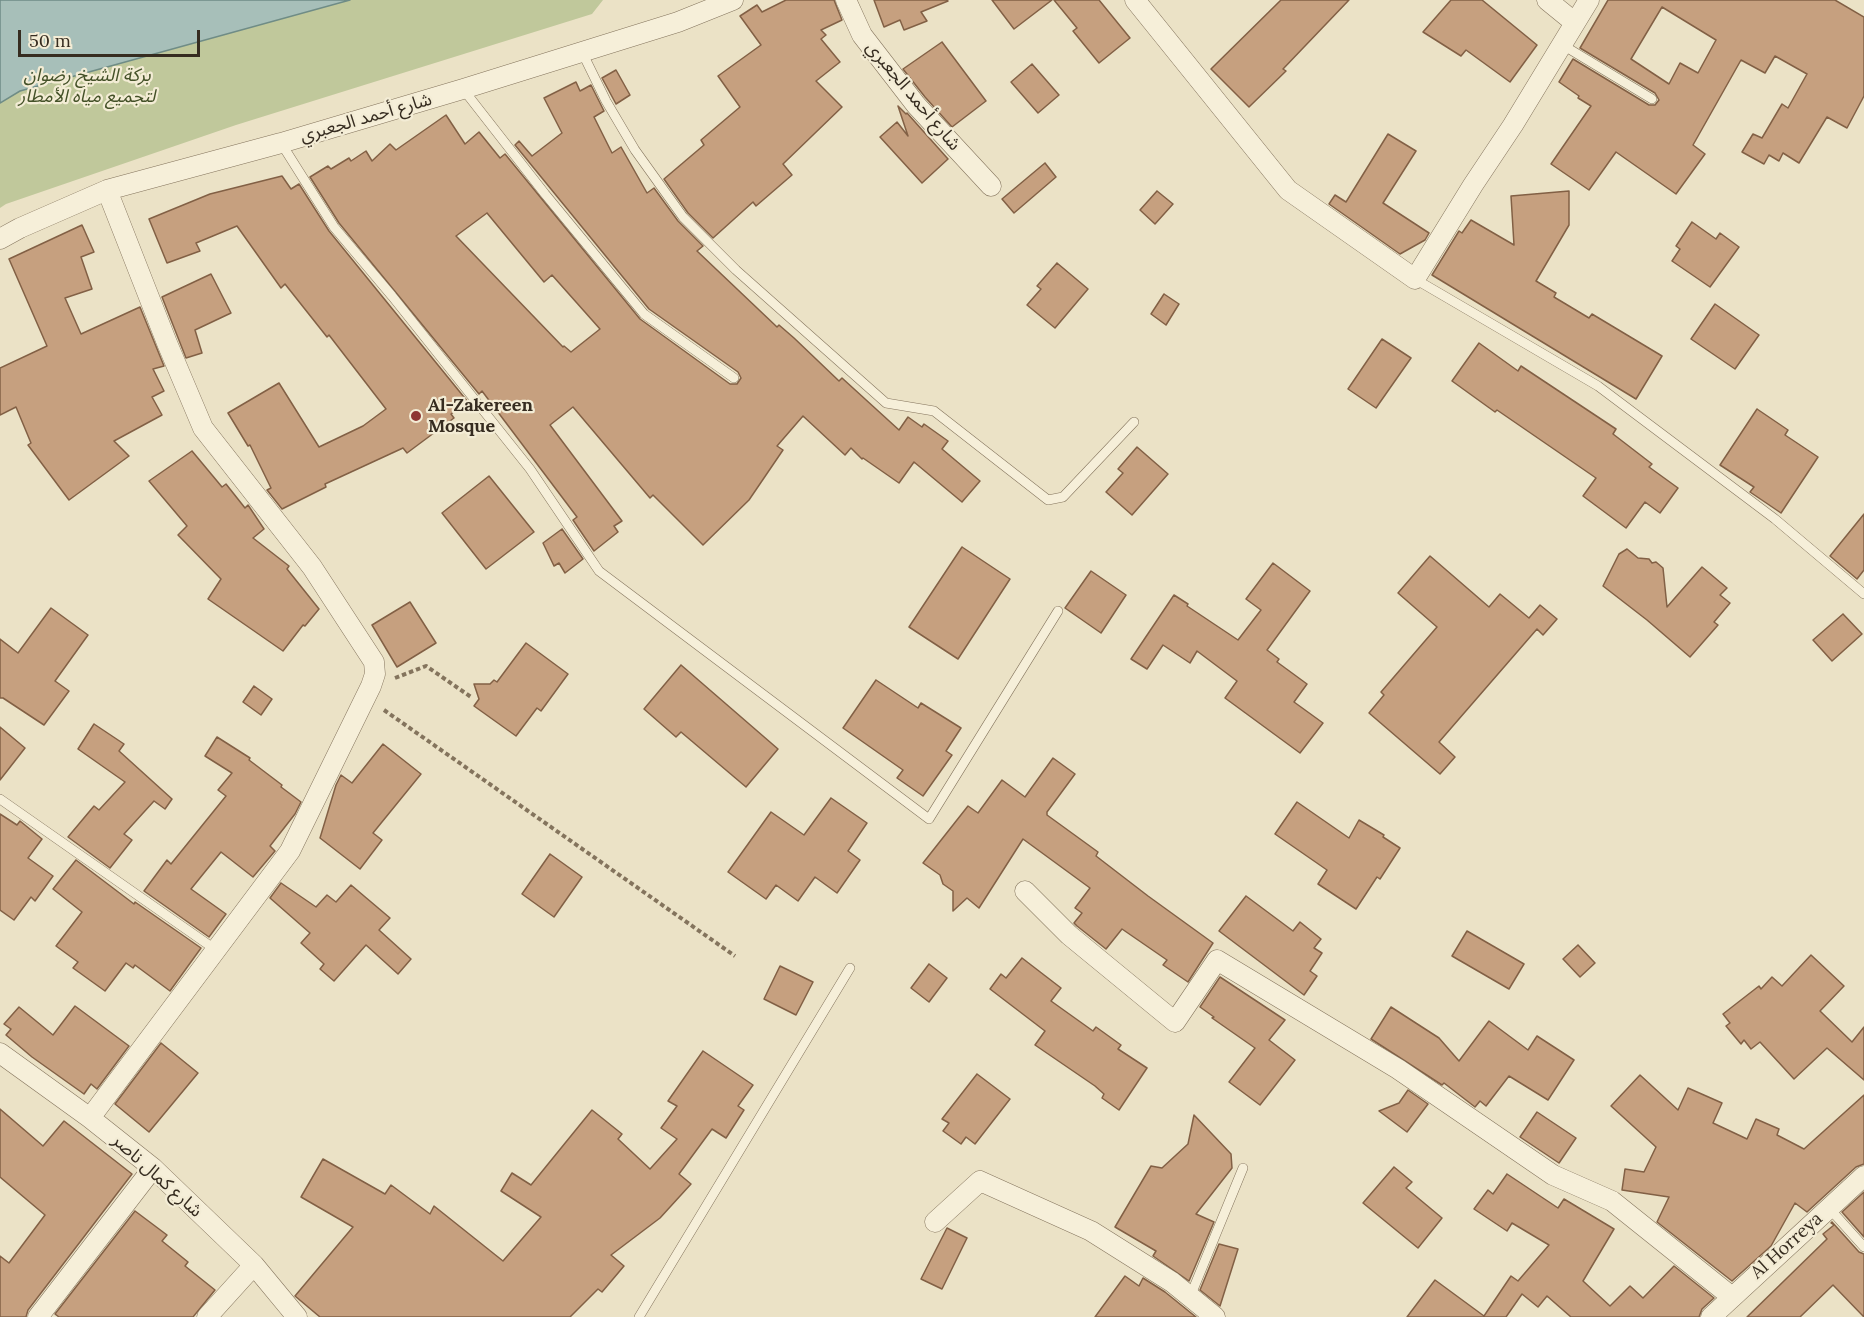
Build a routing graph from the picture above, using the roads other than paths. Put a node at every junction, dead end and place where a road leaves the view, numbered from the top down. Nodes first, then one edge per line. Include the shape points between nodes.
1 (733, 0) edge
2 (846, 0) edge
3 (1135, 0) edge
4 (1547, 0) edge
5 (1589, 0) edge
6 (1574, 22) junction
7 (1561, 44) junction
8 (582, 52) junction
9 (463, 89) junction
10 (1652, 99) dead end
11 (281, 143) junction
12 (990, 186) dead end
13 (107, 190) junction
14 (0, 239) edge
15 (1415, 279) junction
16 (734, 378) dead end
17 (1134, 422) dead end
18 (1864, 594) edge
19 (1058, 611) dead end
20 (0, 799) edge
21 (1025, 891) dead end
22 (216, 950) junction
23 (850, 968) dead end
24 (2, 1059) edge
25 (90, 1118) junction
26 (153, 1168) junction
27 (1243, 1168) dead end
28 (1864, 1176) edge
29 (1829, 1208) junction
30 (935, 1222) dead end
31 (1864, 1247) edge
32 (254, 1265) junction
33 (1732, 1296) junction
34 (1190, 1297) junction
35 (38, 1317) edge
36 (207, 1317) edge
37 (297, 1317) edge
38 (639, 1317) edge
39 (1215, 1317) edge
40 (1710, 1317) edge

1 - 8 street, شارع أحمد الجعبري
2 - 12 street, شارع أحمد الجعبري via 861,34 909,97
3 - 15 street via 1288,190
4 - 6 street
5 - 6 street
6 - 7 street
7 - 10 lane
7 - 15 street
8 - 9 street, شارع أحمد الجعبري
8 - 17 lane via 635,150 682,217 886,403 934,411 1048,500 1063,497
9 - 11 street, شارع أحمد الجعبري
9 - 16 lane via 644,314
11 - 13 street, شارع أحمد الجعبري
11 - 19 lane via 334,227 530,469 599,571 929,819
13 - 14 street, شارع أحمد الجعبري
13 - 22 street via 203,428 312,567 374,662 369,692 290,851
15 - 18 lane via 1598,387 1775,519
20 - 22 lane
21 - 33 street via 1069,934 1175,1022 1217,960 1398,1069 1553,1175 1612,1201
22 - 25 street
23 - 38 lane
24 - 25 street, شارع كمال ناصر
25 - 26 street, شارع كمال ناصر
26 - 32 street, شارع كمال ناصر
26 - 35 street
27 - 34 lane
28 - 29 street, Al Horreya
29 - 31 lane
29 - 33 street, Al Horreya
30 - 34 street via 980,1180 1091,1231
32 - 36 street
32 - 37 street, شارع كمال ناصر
33 - 40 street, Al Horreya
34 - 39 street

